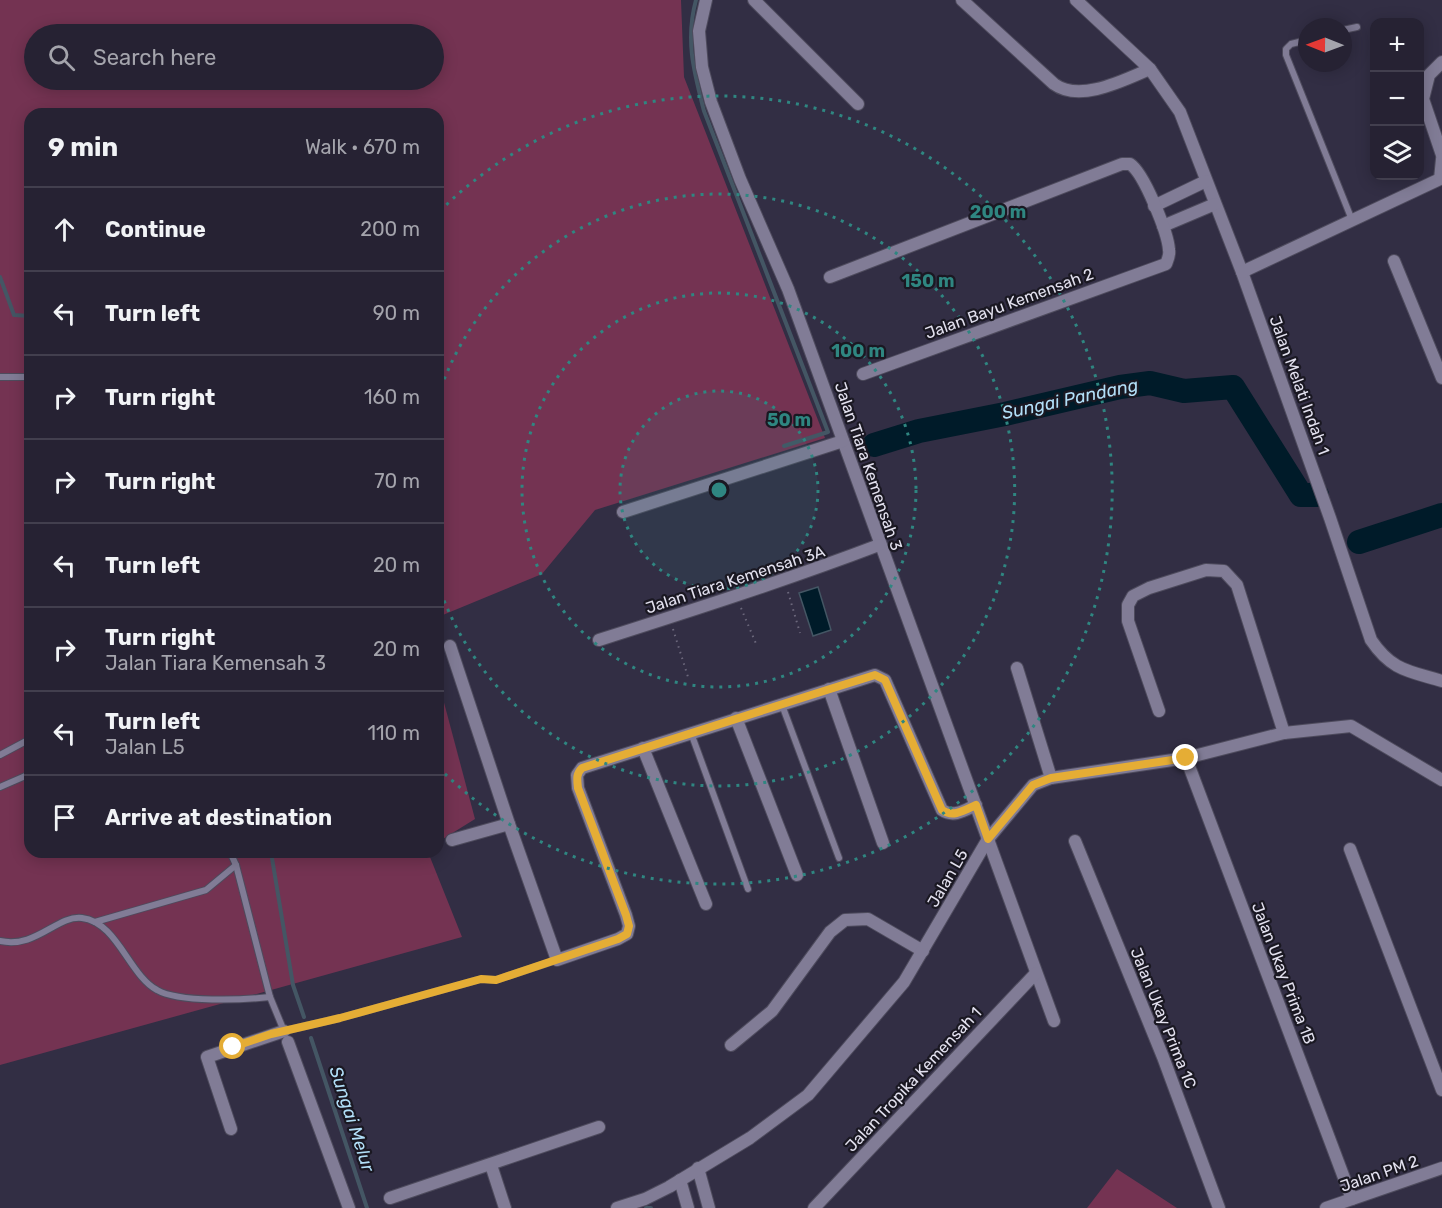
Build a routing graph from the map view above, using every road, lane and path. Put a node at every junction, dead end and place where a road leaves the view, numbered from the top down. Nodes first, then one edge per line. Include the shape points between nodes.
1 (706, 0) edge
2 (754, 0) edge
3 (962, 0) edge
4 (1076, 0) edge
5 (1357, 27) dead end
6 (1352, 28) edge
7 (1298, 42) edge
8 (1442, 62) edge
9 (1150, 69) junction
10 (858, 104) dead end
11 (1442, 155) edge
12 (1442, 159) edge
13 (1206, 181) junction
14 (1215, 204) junction
15 (1154, 206) junction
16 (1352, 221) junction
17 (1163, 226) junction
18 (1394, 261) dead end
19 (1242, 272) junction
20 (830, 277) dead end
21 (863, 374) dead end
22 (0, 377) edge
23 (24, 377) edge
24 (1442, 378) edge
25 (843, 441) junction
26 (623, 512) dead end
27 (879, 545) junction
28 (785, 580) junction
29 (737, 597) junction
30 (669, 618) junction
31 (800, 633) dead end
32 (599, 640) dead end
33 (450, 646) dead end
34 (757, 646) dead end
35 (1017, 668) dead end
36 (688, 677) dead end
37 (1442, 681) edge
38 (830, 689) junction
39 (782, 705) junction
40 (1159, 711) dead end
41 (736, 718) junction
42 (691, 733) junction
43 (1284, 733) junction
44 (24, 742) edge
45 (643, 748) junction
46 (0, 755) edge
47 (1186, 758) junction
48 (24, 777) edge
49 (1051, 778) junction
50 (1442, 780) edge
51 (0, 787) edge
52 (976, 805) junction
53 (509, 824) junction
54 (988, 839) junction
55 (452, 840) dead end
56 (1075, 841) dead end
57 (883, 843) dead end
58 (1350, 849) dead end
59 (233, 858) edge
60 (839, 858) dead end
61 (236, 865) junction
62 (797, 875) dead end
63 (748, 890) dead end
64 (706, 904) dead end
65 (95, 922) junction
66 (0, 941) edge
67 (923, 951) junction
68 (557, 960) junction
69 (1036, 972) junction
70 (270, 997) junction
71 (1054, 1021) dead end
72 (286, 1037) junction
73 (731, 1045) dead end
74 (1442, 1090) edge
75 (599, 1127) dead end
76 (231, 1129) dead end
77 (490, 1165) junction
78 (698, 1168) junction
79 (1442, 1168) edge
80 (680, 1180) junction
81 (390, 1198) dead end
82 (1358, 1201) edge
83 (349, 1208) edge
84 (505, 1208) edge
85 (617, 1208) edge
86 (687, 1208) edge
87 (709, 1208) edge
88 (814, 1208) edge
89 (1219, 1208) edge
90 (1326, 1208) edge

1 - 25 street, Jalan Tiara Kemensah 3 via 699,31 702,67 711,102 788,290
2 - 10 street
3 - 9 street via 1054,84 1068,92 1107,86
4 - 9 street, Jalan Melati Indah 1
5 - 6 lane
7 - 16 lane via 1286,49 1286,55
8 - 11 street via 1429,75 1423,99
9 - 13 street, Jalan Melati Indah 1 via 1180,112
12 - 16 street via 1440,180
13 - 14 street, Jalan Melati Indah 1
13 - 15 street
14 - 17 street
14 - 19 street, Jalan Melati Indah 1
15 - 17 street
15 - 20 street via 1136,168 1130,164 1114,166
16 - 19 street
17 - 21 street, Jalan Bayu Kemensah 2 via 1170,252 1166,264
18 - 24 street
19 - 37 street, Jalan Melati Indah 1 via 1371,640 1395,667
22 - 23 lane
25 - 26 street
25 - 27 street, Jalan Tiara Kemensah 3
27 - 28 street, Jalan Tiara Kemensah 3A
27 - 52 street, Jalan Tiara Kemensah 3
28 - 29 street, Jalan Tiara Kemensah 3A
28 - 31 path
29 - 30 street, Jalan Tiara Kemensah 3A
29 - 34 path
30 - 32 street, Jalan Tiara Kemensah 3A
30 - 36 path
33 - 53 street
35 - 49 street
38 - 39 street
38 - 52 street via 875,675 885,680 942,810 956,814
38 - 57 street
39 - 41 street
39 - 60 lane
40 - 43 street via 1128,621 1128,604 1132,596 1149,588 1206,570 1224,571 1237,585
41 - 42 street
41 - 62 street
42 - 45 street
42 - 63 lane
43 - 47 street, Jalan L5
43 - 50 street, Jalan L5 via 1351,726
44 - 46 lane
45 - 64 street
45 - 68 street via 582,768 577,775 629,926 627,934
47 - 49 street, Jalan L5
47 - 82 street, Jalan Ukay Prima 1B
48 - 51 lane
49 - 54 street, Jalan L5 via 1033,785
52 - 54 street, Jalan Tiara Kemensah 3
53 - 55 street
53 - 68 street
54 - 67 street, Jalan L5
54 - 69 street, Jalan Tiara Kemensah 3
56 - 89 street, Jalan Ukay Prima 1C via 1163,1057
58 - 74 street
59 - 61 lane
61 - 65 lane via 206,890
61 - 70 lane
65 - 66 lane via 70,920 29,940
65 - 70 lane via 106,930 149,985 166,995
67 - 73 street via 868,919 845,920 831,932 772,1011
67 - 78 street, Jalan L5 via 904,982 808,1095 750,1138
68 - 72 lane via 496,980 481,979 340,1018
69 - 71 street, Jalan Tiara Kemensah 3
69 - 88 street, Jalan Tropika Kemensah 1
70 - 72 lane
72 - 76 street via 207,1057
72 - 83 street
75 - 77 street
77 - 81 street
77 - 84 street
78 - 80 street, Jalan L5
78 - 87 street
79 - 82 street, Jalan PM 2
80 - 85 street, Jalan L5 via 645,1199
80 - 86 street
82 - 90 street, Jalan PM 2

